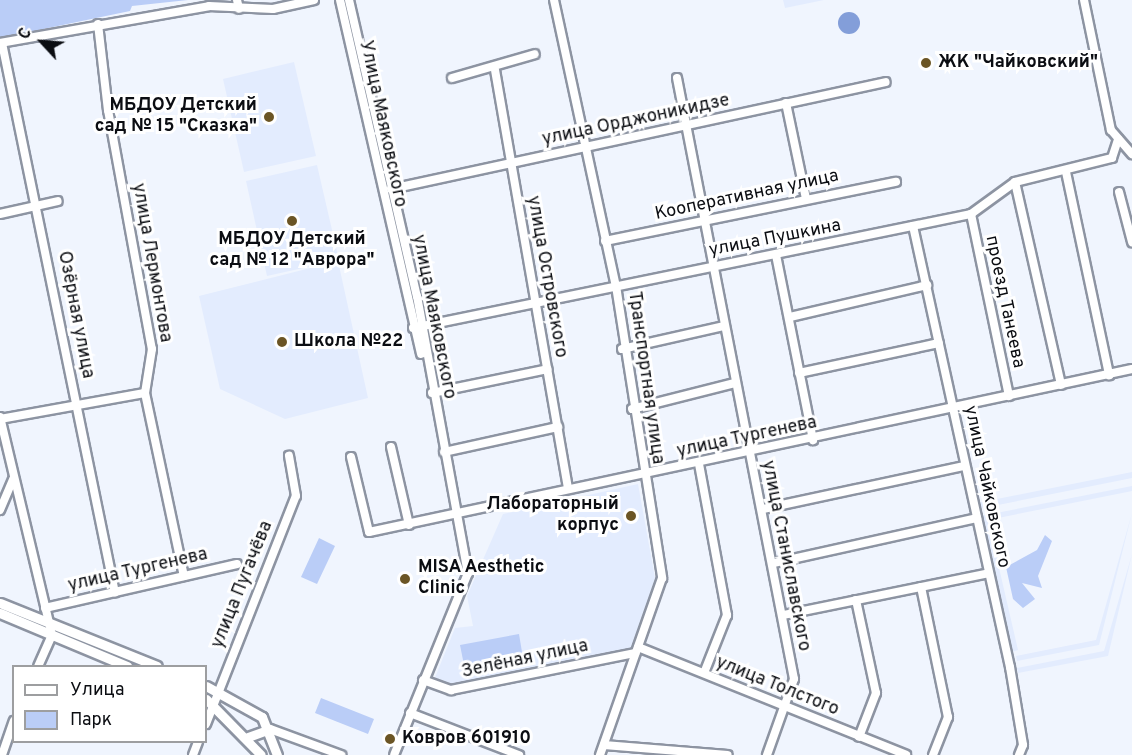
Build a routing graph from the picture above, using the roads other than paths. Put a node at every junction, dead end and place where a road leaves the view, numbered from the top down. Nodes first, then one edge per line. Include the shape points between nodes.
1 (237, 0) edge
2 (314, 0) edge
3 (340, 0) edge
4 (349, 0) edge
5 (554, 0) edge
6 (1084, 0) edge
7 (239, 9) junction
8 (98, 24) junction
9 (1, 43) edge
10 (535, 54) dead end
11 (495, 70) junction
12 (452, 78) dead end
13 (678, 78) dead end
14 (886, 82) dead end
15 (786, 103) junction
16 (686, 126) junction
17 (1118, 139) junction
18 (585, 144) junction
19 (1132, 154) edge
20 (510, 164) junction
21 (1066, 172) junction
22 (896, 182) dead end
23 (1015, 182) junction
24 (391, 189) junction
25 (1119, 192) dead end
26 (806, 199) junction
27 (58, 201) dead end
28 (39, 206) junction
29 (0, 214) edge
30 (970, 214) junction
31 (708, 219) junction
32 (913, 226) junction
33 (605, 241) junction
34 (1132, 242) edge
35 (776, 255) junction
36 (713, 267) junction
37 (927, 285) junction
38 (616, 286) junction
39 (538, 301) junction
40 (790, 317) junction
41 (724, 326) junction
42 (417, 328) junction
43 (939, 344) junction
44 (622, 349) junction
45 (548, 369) junction
46 (1132, 369) edge
47 (799, 373) junction
48 (1109, 375) junction
49 (735, 383) junction
50 (1061, 385) junction
51 (145, 393) junction
52 (432, 393) junction
53 (1009, 396) junction
54 (954, 405) junction
55 (77, 406) junction
56 (632, 409) junction
57 (0, 418) edge
58 (558, 427) junction
59 (813, 440) junction
60 (391, 447) dead end
61 (444, 452) junction
62 (749, 453) junction
63 (289, 456) dead end
64 (351, 457) dead end
65 (699, 464) junction
66 (964, 466) junction
67 (644, 475) junction
68 (13, 479) junction
69 (568, 488) junction
70 (763, 509) junction
71 (0, 510) edge
72 (458, 516) junction
73 (976, 518) junction
74 (409, 525) junction
75 (774, 563) junction
76 (237, 564) dead end
77 (989, 573) junction
78 (184, 576) junction
79 (921, 587) junction
80 (115, 593) junction
81 (856, 600) junction
82 (0, 603) edge
83 (45, 608) junction
84 (0, 614) edge
85 (783, 615) junction
86 (50, 623) junction
87 (52, 635) junction
88 (636, 650) junction
89 (38, 665) edge
90 (125, 665) edge
91 (155, 665) edge
92 (704, 673) junction
93 (423, 680) junction
94 (207, 686) edge
95 (217, 691) junction
96 (210, 701) edge
97 (784, 707) junction
98 (410, 713) junction
99 (207, 718) edge
100 (12, 727) edge
101 (270, 729) junction
102 (859, 736) junction
103 (248, 737) junction
104 (604, 746) junction
105 (2, 755) edge
106 (261, 755) edge
107 (277, 755) edge
108 (341, 755) edge
109 (394, 755) edge
110 (519, 755) edge
111 (600, 755) edge
112 (728, 755) edge
113 (767, 755) edge
114 (906, 755) edge
115 (933, 755) edge
116 (1019, 755) edge

1 - 7 street
2 - 7 street
3 - 42 street, Улица Маяковского
4 - 24 street, улица Маяковского
5 - 18 street, Транспортная улица
6 - 17 street via 1106,113
7 - 8 street via 209,6
8 - 9 street
8 - 51 street, улица Лермонтова via 108,110 152,348
9 - 28 street, Озёрная улица
10 - 11 street
11 - 12 street
11 - 20 street, улица Островского
13 - 16 street, улица Станиславского
14 - 15 street, улица Орджоникидзе
15 - 16 street, улица Орджоникидзе
15 - 26 street
16 - 18 street, улица Орджоникидзе
16 - 31 street, улица Станиславского
17 - 19 street
17 - 21 street, улица Пушкина via 1112,158
18 - 20 street, улица Орджоникидзе
18 - 33 street, Транспортная улица
20 - 24 street, улица Орджоникидзе
20 - 39 street, улица Островского
21 - 23 street, улица Пушкина
21 - 48 street
22 - 26 street, Кооперативная улица
23 - 30 street, улица Пушкина
23 - 50 street
24 - 42 street, улица Маяковского
25 - 34 street
26 - 31 street, Кооперативная улица
27 - 28 street
28 - 29 street
28 - 55 street, Озёрная улица
30 - 32 street, улица Пушкина
30 - 53 street, проезд Танеева
31 - 33 street, Кооперативная улица
31 - 36 street, улица Станиславского
32 - 35 street, улица Пушкина
32 - 37 street, улица Чайковского
33 - 38 street, Транспортная улица
35 - 36 street, улица Пушкина
35 - 40 street
36 - 38 street, улица Пушкина
36 - 41 street, улица Станиславского
37 - 40 street
37 - 43 street, улица Чайковского
38 - 39 street, улица Пушкина
38 - 44 street, Транспортная улица
39 - 42 street, улица Пушкина
39 - 45 street, улица Островского
40 - 47 street
41 - 44 street
41 - 49 street, улица Станиславского
42 - 52 street, Улица Маяковского
43 - 47 street
43 - 54 street, улица Чайковского
44 - 56 street, Транспортная улица
45 - 52 street
45 - 58 street, улица Островского
46 - 48 street, улица Тургенева
47 - 59 street
48 - 50 street, улица Тургенева
49 - 56 street
49 - 62 street, улица Станиславского
50 - 53 street, улица Тургенева
51 - 55 street
51 - 78 street, улица Лермонтова
52 - 61 street, улица Маяковского
53 - 54 street, улица Тургенева
54 - 59 street, улица Тургенева
54 - 66 street, улица Чайковского
55 - 57 street
55 - 80 street, Озёрная улица
56 - 67 street, Транспортная улица
57 - 68 street
58 - 61 street
58 - 69 street, улица Островского
59 - 62 street, улица Тургенева
60 - 74 street
61 - 72 street, улица Маяковского
62 - 65 street, улица Тургенева
62 - 70 street, улица Станиславского
63 - 95 street, улица Пугачёва via 296,496
64 - 74 street, улица Тургенева via 369,532
65 - 67 street, улица Тургенева
65 - 92 street via 727,615
66 - 70 street
66 - 73 street, улица Чайковского
67 - 69 street, улица Тургенева
67 - 88 street, Транспортная улица via 662,578
68 - 71 street
68 - 83 street
69 - 72 street, улица Тургенева
70 - 75 street, улица Станиславского
72 - 74 street, улица Тургенева
72 - 93 street, улица Маяковского via 468,573
73 - 75 street
73 - 77 street, улица Чайковского
75 - 85 street, улица Станиславского
76 - 78 street, улица Тургенева
77 - 79 street
77 - 116 street, улица Чайковского via 1023,745
78 - 80 street, улица Тургенева
79 - 81 street
79 - 115 street via 948,717
80 - 83 street, улица Тургенева
81 - 85 street
81 - 102 street via 876,693
82 - 86 main road
83 - 86 street
84 - 87 main road
85 - 97 street, улица Станиславского via 794,679
86 - 87 street
86 - 91 main road
87 - 89 street
87 - 90 main road
88 - 92 street, улица Толстого
88 - 93 street, Зелёная улица via 451,690
88 - 104 street, Транспортная улица
92 - 97 street, улица Толстого
93 - 98 street, улица Маяковского
94 - 95 main road
95 - 96 street, улица Пугачёва
95 - 101 main road via 253,709
96 - 99 street, улица Пугачёва
96 - 103 main road
97 - 102 street, улица Толстого
97 - 113 street, улица Станиславского
98 - 109 street, улица Маяковского
98 - 110 street
100 - 105 street
101 - 103 main road
101 - 107 main road
101 - 108 street
102 - 114 street, улица Толстого
103 - 106 main road
104 - 111 street, Транспортная улица
104 - 112 street

